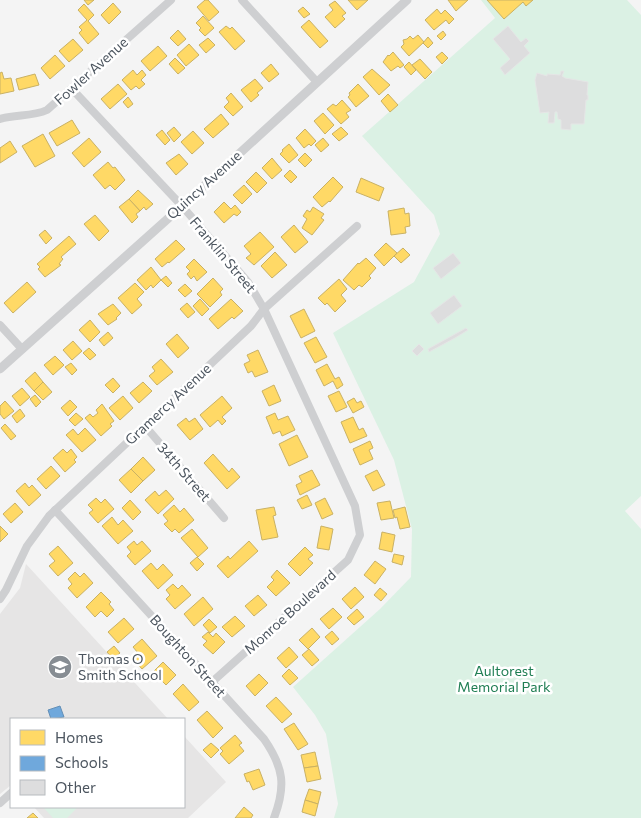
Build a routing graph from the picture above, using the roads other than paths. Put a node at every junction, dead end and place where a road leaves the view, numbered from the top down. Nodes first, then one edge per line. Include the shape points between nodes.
1 (171, 0) edge
2 (242, 0) edge
3 (407, 0) edge
4 (317, 82) junction
5 (72, 89) junction
6 (0, 119) edge
7 (182, 206) junction
8 (356, 226) dead end
9 (264, 309) junction
10 (0, 324) edge
11 (22, 349) junction
12 (0, 369) edge
13 (145, 426) junction
14 (56, 510) junction
15 (224, 518) dead end
16 (360, 535) joint
17 (0, 599) edge
18 (212, 682) junction
19 (10, 794) edge
20 (0, 803) edge
21 (274, 818) edge

1 - 5 street, Fowler Avenue
2 - 4 street
3 - 4 street, Quincy Avenue
4 - 7 street, Quincy Avenue
5 - 6 street, Fowler Avenue via 39,114
5 - 7 street, Franklin Street
7 - 9 street, Franklin Street via 248,282
7 - 11 street, Quincy Avenue
8 - 9 street, Gramercy Avenue
9 - 13 street, Gramercy Avenue via 251,326
9 - 16 street, Franklin Street via 356,506
10 - 11 street
11 - 12 street, Quincy Avenue
13 - 14 street, Gramercy Avenue
13 - 15 street, 34th Street
14 - 17 street, Gramercy Avenue via 27,546
14 - 18 street, Boughton Street
16 - 18 street, Monroe Boulevard via 348,560
18 - 21 street, Boughton Street via 264,740 278,762 283,784
19 - 20 street

